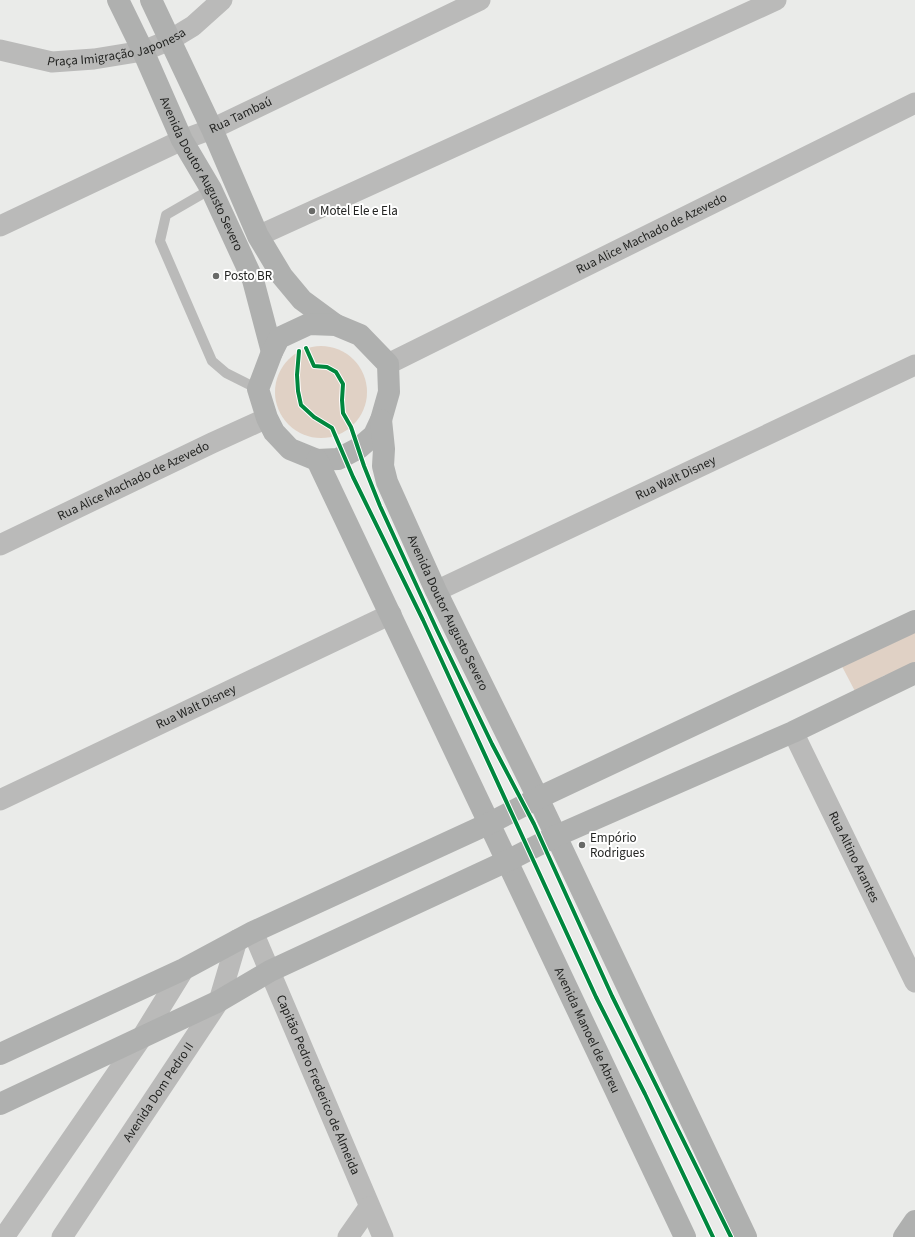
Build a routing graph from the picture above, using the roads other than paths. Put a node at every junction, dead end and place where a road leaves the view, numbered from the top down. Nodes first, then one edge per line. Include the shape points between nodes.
1 (118, 0) edge
2 (151, 0) edge
3 (222, 0) edge
4 (480, 0) edge
5 (776, 0) edge
6 (170, 40) junction
7 (0, 50) edge
8 (143, 51) junction
9 (915, 103) edge
10 (212, 129) junction
11 (182, 140) junction
12 (212, 189) junction
13 (0, 226) edge
14 (258, 236) junction
15 (336, 325) junction
16 (272, 352) junction
17 (388, 364) junction
18 (915, 365) edge
19 (258, 389) junction
20 (267, 418) junction
21 (382, 420) junction
22 (317, 460) junction
23 (0, 545) edge
24 (436, 591) junction
25 (392, 614) junction
26 (915, 621) edge
27 (915, 673) edge
28 (793, 732) junction
29 (538, 798) junction
30 (0, 800) edge
31 (490, 823) junction
32 (556, 836) junction
33 (507, 861) junction
34 (245, 936) junction
35 (184, 969) junction
36 (270, 971) junction
37 (915, 982) edge
38 (219, 1001) junction
39 (142, 1037) junction
40 (0, 1054) edge
41 (0, 1104) edge
42 (369, 1207) junction
43 (915, 1221) edge
44 (4, 1237) edge
45 (62, 1237) edge
46 (348, 1237) edge
47 (383, 1237) edge
48 (685, 1237) edge
49 (746, 1237) edge
50 (904, 1237) edge

1 - 8 street, Avenida Doutor Augusto Severo
2 - 6 street, Avenida Doutor Augusto Severo
3 - 6 street, Praça Imigração Japonesa via 193,26
4 - 10 street, Rua Tambaú
5 - 14 street
6 - 8 street, Praça Imigração Japonesa
6 - 10 street, Avenida Doutor Augusto Severo
7 - 8 street, Praça Imigração Japonesa via 52,62 94,59
8 - 11 street, Avenida Doutor Augusto Severo
9 - 17 street, Rua Alice Machado de Azevedo
10 - 11 street, Rua Tambaú
10 - 14 street, Avenida Doutor Augusto Severo
11 - 12 street, Avenida Doutor Augusto Severo
11 - 13 street, Rua Tambaú
12 - 16 street, Avenida Doutor Augusto Severo via 253,280
12 - 19 lane via 166,215 160,242 212,361 226,373
14 - 15 street, Avenida Doutor Augusto Severo via 282,276 302,300
15 - 16 street via 309,324 279,338
15 - 17 street via 360,335
16 - 19 street
17 - 21 street via 389,392
18 - 24 street, Rua Walt Disney
19 - 20 street
20 - 22 street via 274,432 290,449
20 - 23 street, Rua Alice Machado de Azevedo
21 - 22 street via 374,435 358,448 338,459
21 - 24 street, Avenida Doutor Augusto Severo via 383,466 387,482
22 - 25 street
24 - 29 street, Avenida Doutor Augusto Severo
25 - 30 street, Rua Walt Disney
25 - 31 street
26 - 29 street
27 - 28 street
28 - 32 street
28 - 37 street, Rua Altino Arantes
29 - 31 street
29 - 32 street, Avenida Doutor Augusto Severo
31 - 33 street, Avenida Manoel de Abreu
31 - 34 street
32 - 33 street
32 - 49 street
33 - 36 street
33 - 48 street, Avenida Manoel de Abreu
34 - 35 street
34 - 36 street, Capitão Pedro Frederico de Almeida
34 - 38 street, Avenida Dom Pedro II
35 - 39 street
35 - 40 street
36 - 38 street
36 - 42 street, Capitão Pedro Frederico de Almeida
38 - 39 street
38 - 45 street, Avenida Dom Pedro II
39 - 41 street
39 - 44 street
42 - 46 street
42 - 47 street, Capitão Pedro Frederico de Almeida
43 - 50 street

